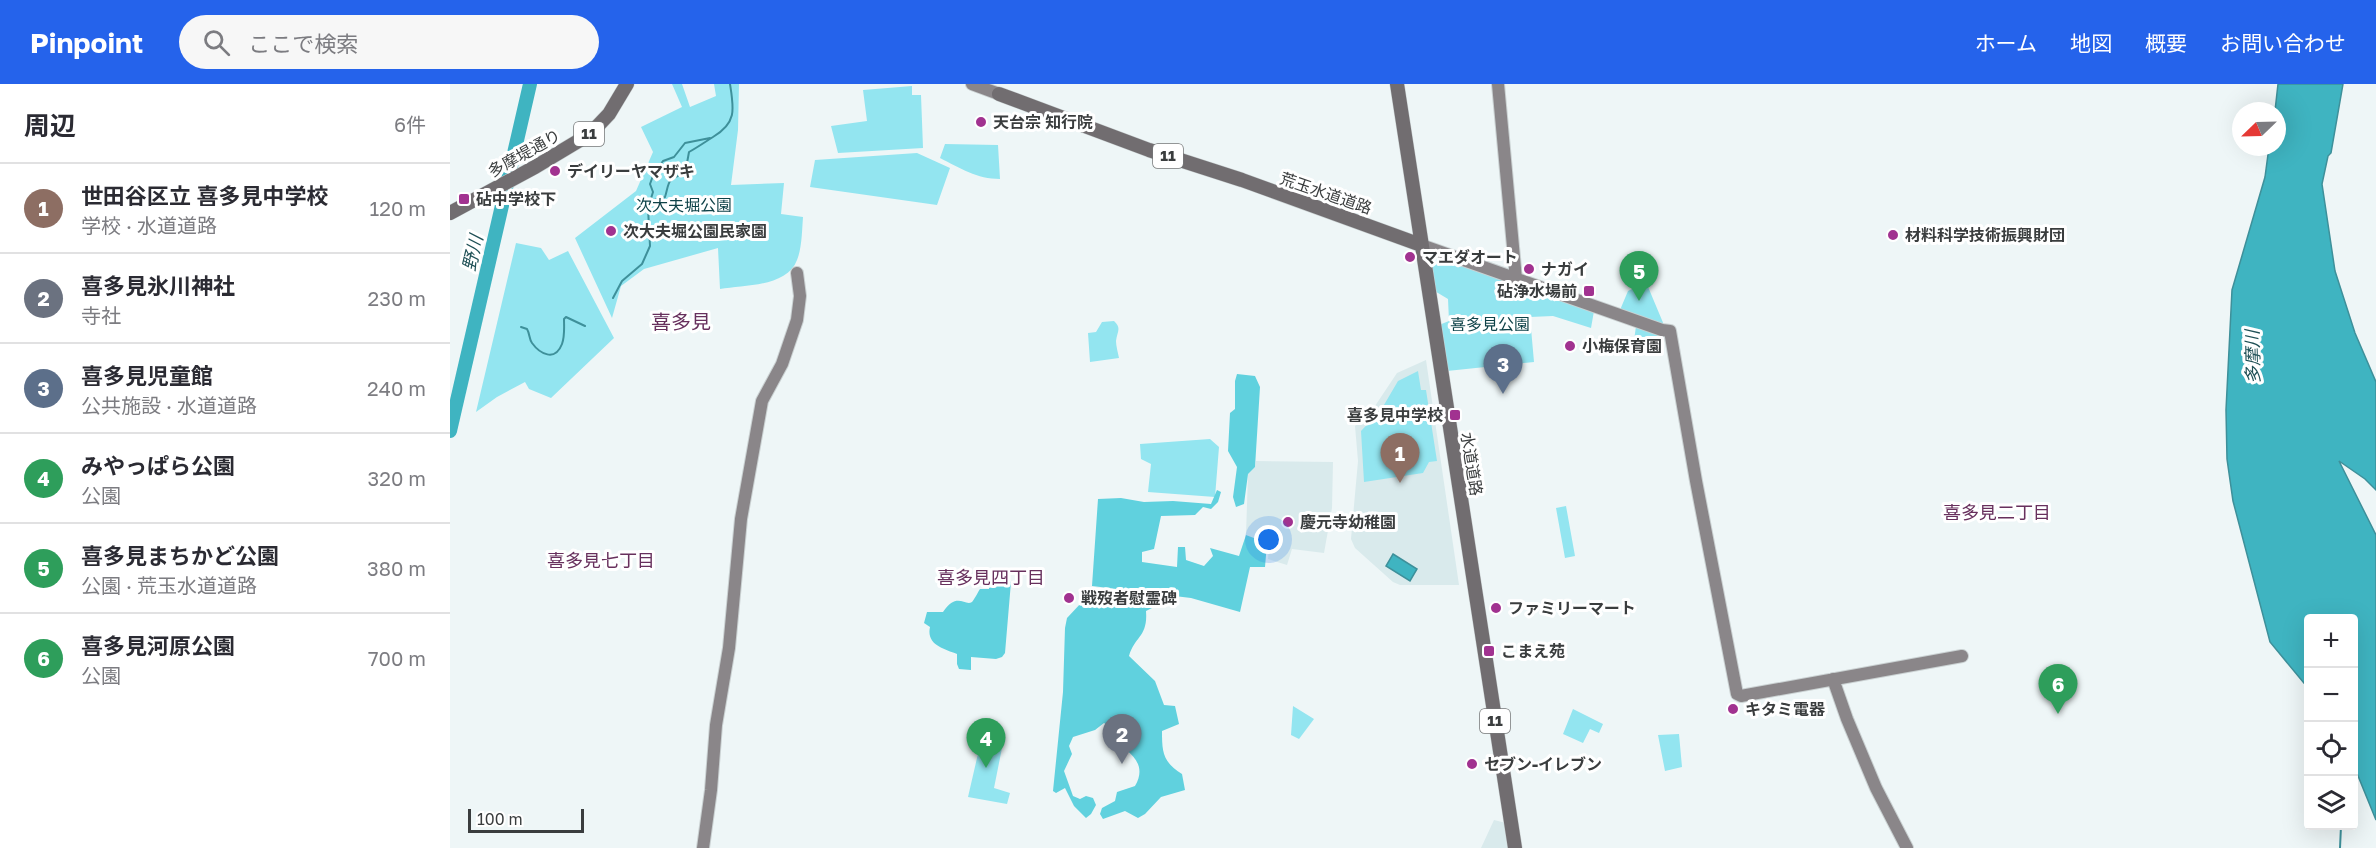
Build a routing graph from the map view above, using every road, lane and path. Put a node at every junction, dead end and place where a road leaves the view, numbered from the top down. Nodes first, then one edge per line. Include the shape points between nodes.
1 (627, 84) edge
2 (972, 84) edge
3 (1397, 84) edge
4 (1498, 84) edge
5 (999, 94) joint
6 (450, 213) edge
7 (1421, 245) junction
8 (797, 273) dead end
9 (1516, 279) junction
10 (1962, 656) dead end
11 (1833, 679) junction
12 (703, 848) edge
13 (1515, 848) edge
14 (1907, 848) edge

1 - 6 main road, 多摩堤通り / 11 via 609,114 581,140
2 - 5 street, 荒玉水道道路
3 - 7 main road, 水道道路 / 11
4 - 9 street
5 - 7 main road, 荒玉水道道路 / 11
7 - 9 street, 荒玉水道道路 / 11
7 - 13 main road, 水道道路 / 11
8 - 12 street via 797,321 782,364 762,401 741,519
9 - 11 street, 荒玉水道道路 / 11 via 1670,331 1737,694
10 - 11 street
11 - 14 street via 1876,788

